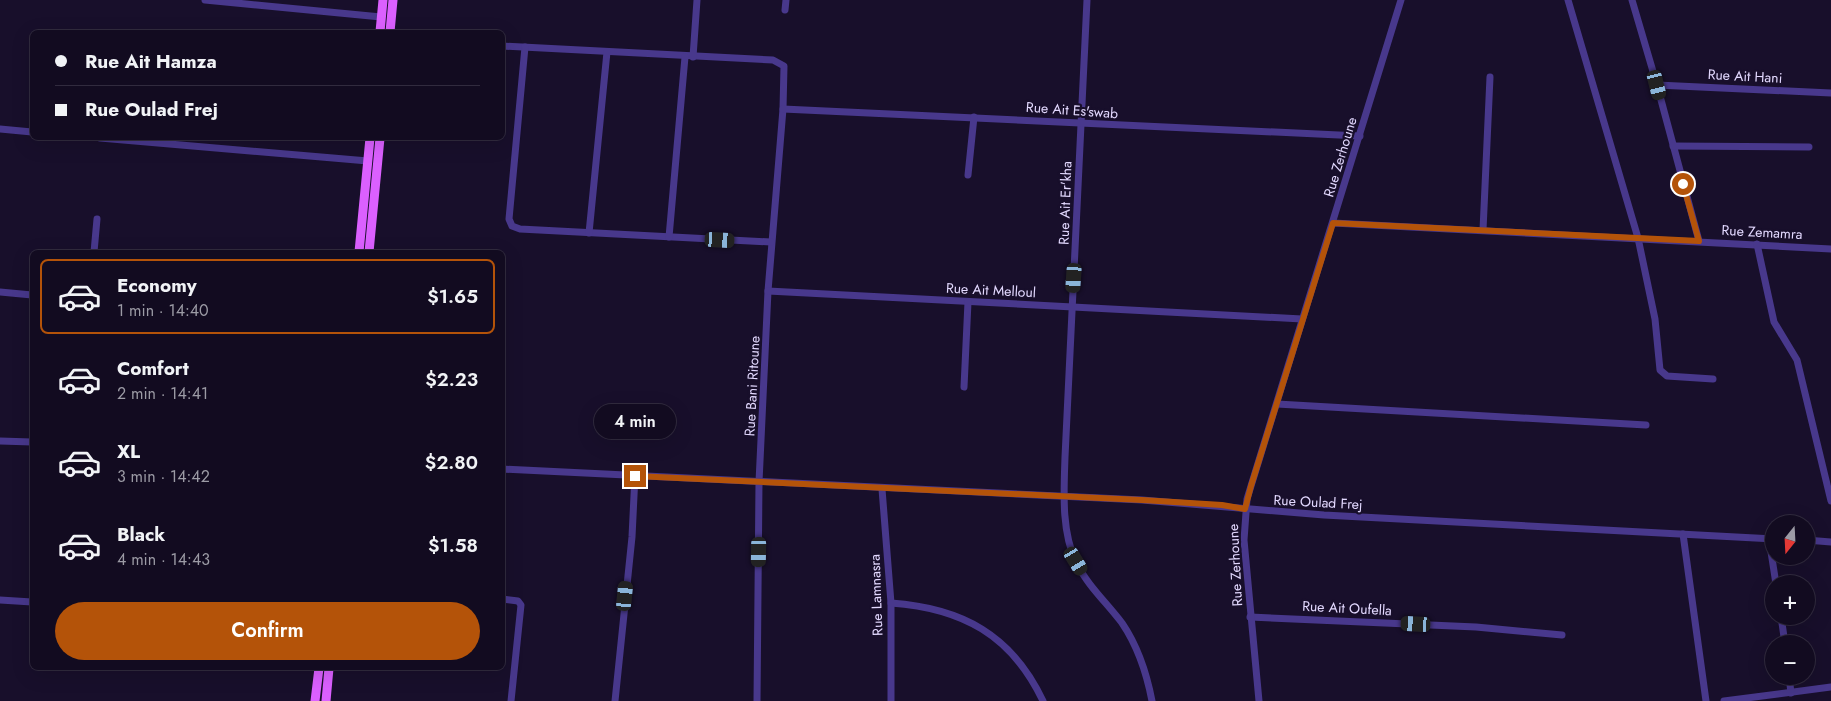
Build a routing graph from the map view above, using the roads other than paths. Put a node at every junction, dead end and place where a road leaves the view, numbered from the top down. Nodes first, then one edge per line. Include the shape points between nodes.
1 (205, 0) edge
2 (383, 0) edge
3 (393, 0) edge
4 (697, 0) edge
5 (786, 0) edge
6 (1087, 0) edge
7 (1401, 0) edge
8 (1568, 0) edge
9 (1632, 0) edge
10 (785, 10) dead end
11 (382, 17) junction
12 (380, 30) edge
13 (390, 30) edge
14 (505, 46) edge
15 (525, 47) junction
16 (607, 52) junction
17 (689, 57) junction
18 (1490, 77) dead end
19 (1657, 85) junction
20 (1831, 93) edge
21 (783, 109) junction
22 (974, 117) junction
23 (1080, 123) junction
24 (0, 129) edge
25 (30, 132) edge
26 (1360, 136) junction
27 (123, 140) edge
28 (370, 140) edge
29 (380, 140) edge
30 (1673, 146) junction
31 (1809, 147) dead end
32 (368, 161) junction
33 (968, 174) dead end
34 (97, 218) dead end
35 (1333, 223) junction
36 (1483, 230) junction
37 (589, 232) junction
38 (668, 237) junction
39 (1638, 238) junction
40 (1699, 241) junction
41 (771, 242) junction
42 (1756, 244) junction
43 (1831, 249) edge
44 (94, 250) edge
45 (359, 250) edge
46 (369, 250) edge
47 (0, 292) edge
48 (768, 292) junction
49 (30, 295) edge
50 (968, 302) junction
51 (1072, 307) junction
52 (1302, 319) junction
53 (1713, 379) dead end
54 (964, 386) dead end
55 (1277, 404) junction
56 (1646, 424) dead end
57 (0, 441) edge
58 (30, 442) edge
59 (505, 469) edge
60 (635, 476) junction
61 (759, 482) junction
62 (882, 488) junction
63 (1064, 496) junction
64 (1831, 501) edge
65 (1245, 509) junction
66 (1683, 534) junction
67 (1765, 539) edge
68 (1815, 541) edge
69 (1831, 542) edge
70 (505, 599) edge
71 (0, 600) edge
72 (30, 602) edge
73 (891, 603) junction
74 (1250, 616) junction
75 (1562, 634) dead end
76 (318, 670) edge
77 (329, 670) edge
78 (1790, 685) edge
79 (1831, 687) edge
80 (1791, 693) junction
81 (315, 701) edge
82 (326, 701) edge
83 (510, 701) edge
84 (615, 701) edge
85 (757, 701) edge
86 (891, 701) edge
87 (1043, 701) edge
88 (1152, 701) edge
89 (1259, 701) edge
90 (1706, 701) edge
91 (1724, 701) edge

1 - 11 street
2 - 11 main road
3 - 13 main road
4 - 17 street
5 - 10 street
6 - 23 street, Rue Ait Er'kha
7 - 26 street, Rue Zerhoune
8 - 39 street
9 - 19 street
11 - 12 main road
14 - 15 street
15 - 16 street
15 - 37 street via 510,223 520,229
16 - 17 street
16 - 37 street
17 - 21 street, Rue Bani Ritoune via 773,60 784,66
17 - 38 street
18 - 36 street
19 - 20 street, Rue Ait Hani
19 - 30 street
21 - 22 street, Rue Ait Es'swab
21 - 41 street, Rue Bani Ritoune
22 - 23 street, Rue Ait Es'swab
22 - 33 street
23 - 26 street, Rue Ait Es'swab
23 - 51 street, Rue Ait Er'kha
24 - 25 street
26 - 35 street, Rue Zerhoune
27 - 32 street
28 - 32 main road
29 - 46 main road
30 - 31 street
30 - 40 street
32 - 45 main road
34 - 44 street
35 - 36 street, Rue Zemamra
35 - 52 street, Rue Zerhoune
36 - 39 street, Rue Zemamra
37 - 38 street
38 - 41 street
39 - 40 street, Rue Zemamra
39 - 53 street via 1662,372 1667,376
40 - 42 street, Rue Zemamra
41 - 48 street, Rue Bani Ritoune
42 - 43 street, Rue Zemamra
42 - 64 street via 1774,322 1797,360
47 - 49 street
48 - 50 street, Rue Ait Melloul
48 - 61 street, Rue Bani Ritoune
50 - 51 street, Rue Ait Melloul
50 - 54 street
51 - 52 street, Rue Ait Melloul
51 - 63 street, Rue Ait Er'kha
52 - 55 street, Rue Zerhoune
55 - 56 street
55 - 65 street, Rue Zerhoune
57 - 58 street
59 - 60 street, Rue Oulad Frej
60 - 61 street, Rue Oulad Frej
60 - 84 street
61 - 62 street, Rue Oulad Frej
61 - 85 street, Rue Bani Ritoune
62 - 63 street, Rue Oulad Frej
62 - 73 street, Rue Lamnasra
63 - 65 street, Rue Oulad Frej
63 - 88 street, Rue Ait Er'kha via 1068,535 1076,561 1123,625 1144,669
65 - 66 street, Rue Oulad Frej
65 - 74 street, Rue Zerhoune
66 - 67 street, Rue Oulad Frej
66 - 90 street
68 - 69 street
70 - 83 street via 518,601 521,609
71 - 72 street
73 - 86 street, Rue Lamnasra
73 - 87 street via 943,610 984,630 1022,664
74 - 75 street, Rue Ait Oufella
74 - 89 street, Rue Zerhoune
76 - 81 main road
77 - 82 main road
78 - 80 street
79 - 80 street
80 - 91 street

